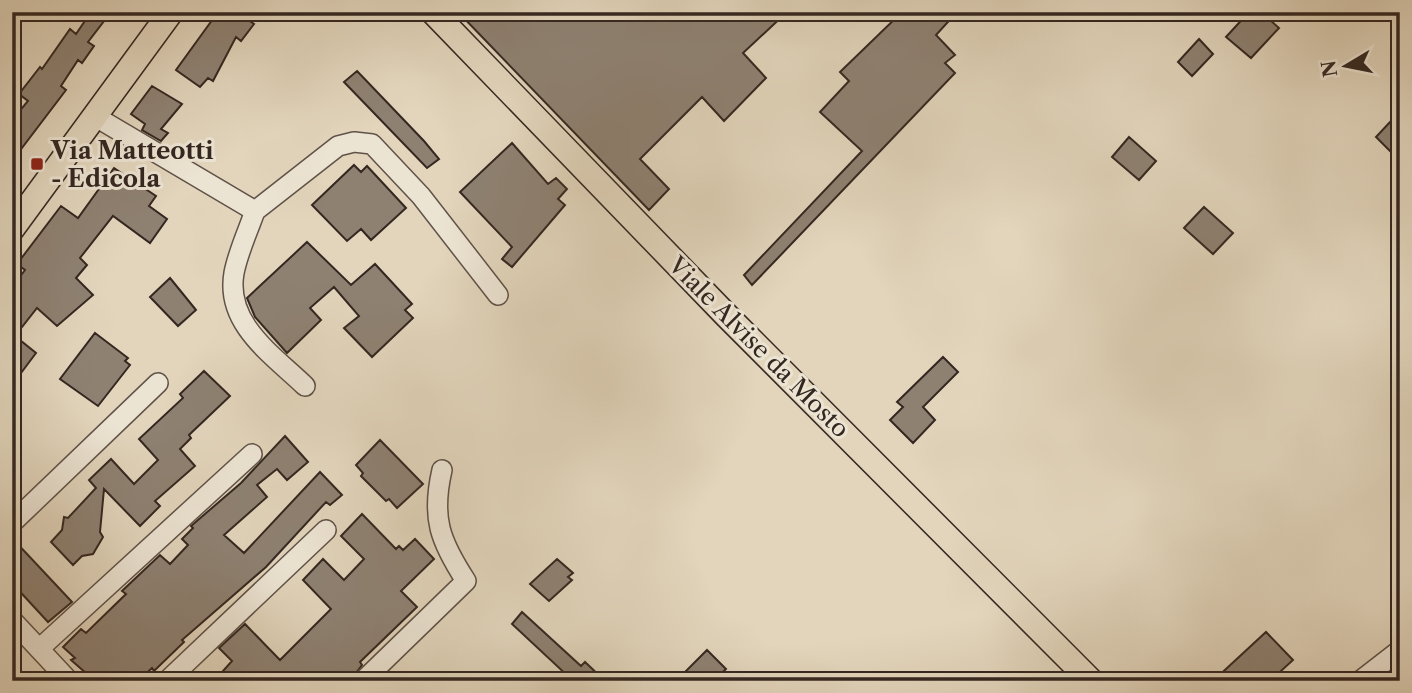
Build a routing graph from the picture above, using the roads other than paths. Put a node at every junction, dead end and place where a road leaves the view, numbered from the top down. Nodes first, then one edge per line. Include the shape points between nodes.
1 (171, 12) edge
2 (433, 12) edge
3 (96, 117) junction
4 (255, 211) junction
5 (12, 229) edge
6 (498, 295) dead end
7 (158, 383) dead end
8 (305, 386) dead end
9 (252, 454) dead end
10 (442, 470) dead end
11 (12, 523) edge
12 (326, 530) dead end
13 (14, 626) edge
14 (39, 649) junction
15 (1400, 650) edge
16 (1091, 680) edge
17 (69, 681) edge
18 (166, 681) edge
19 (363, 681) edge
20 (1360, 681) edge

1 - 3 main road
2 - 16 main road, Viale Alvise da Mosto via 726,315
3 - 4 street
3 - 5 main road
4 - 6 street via 338,146 372,144 421,196
4 - 8 street via 234,272 237,310 247,330
7 - 11 street
9 - 14 street
10 - 19 street via 436,498 438,526 466,581
12 - 18 street
13 - 14 street
14 - 17 street
15 - 20 street

